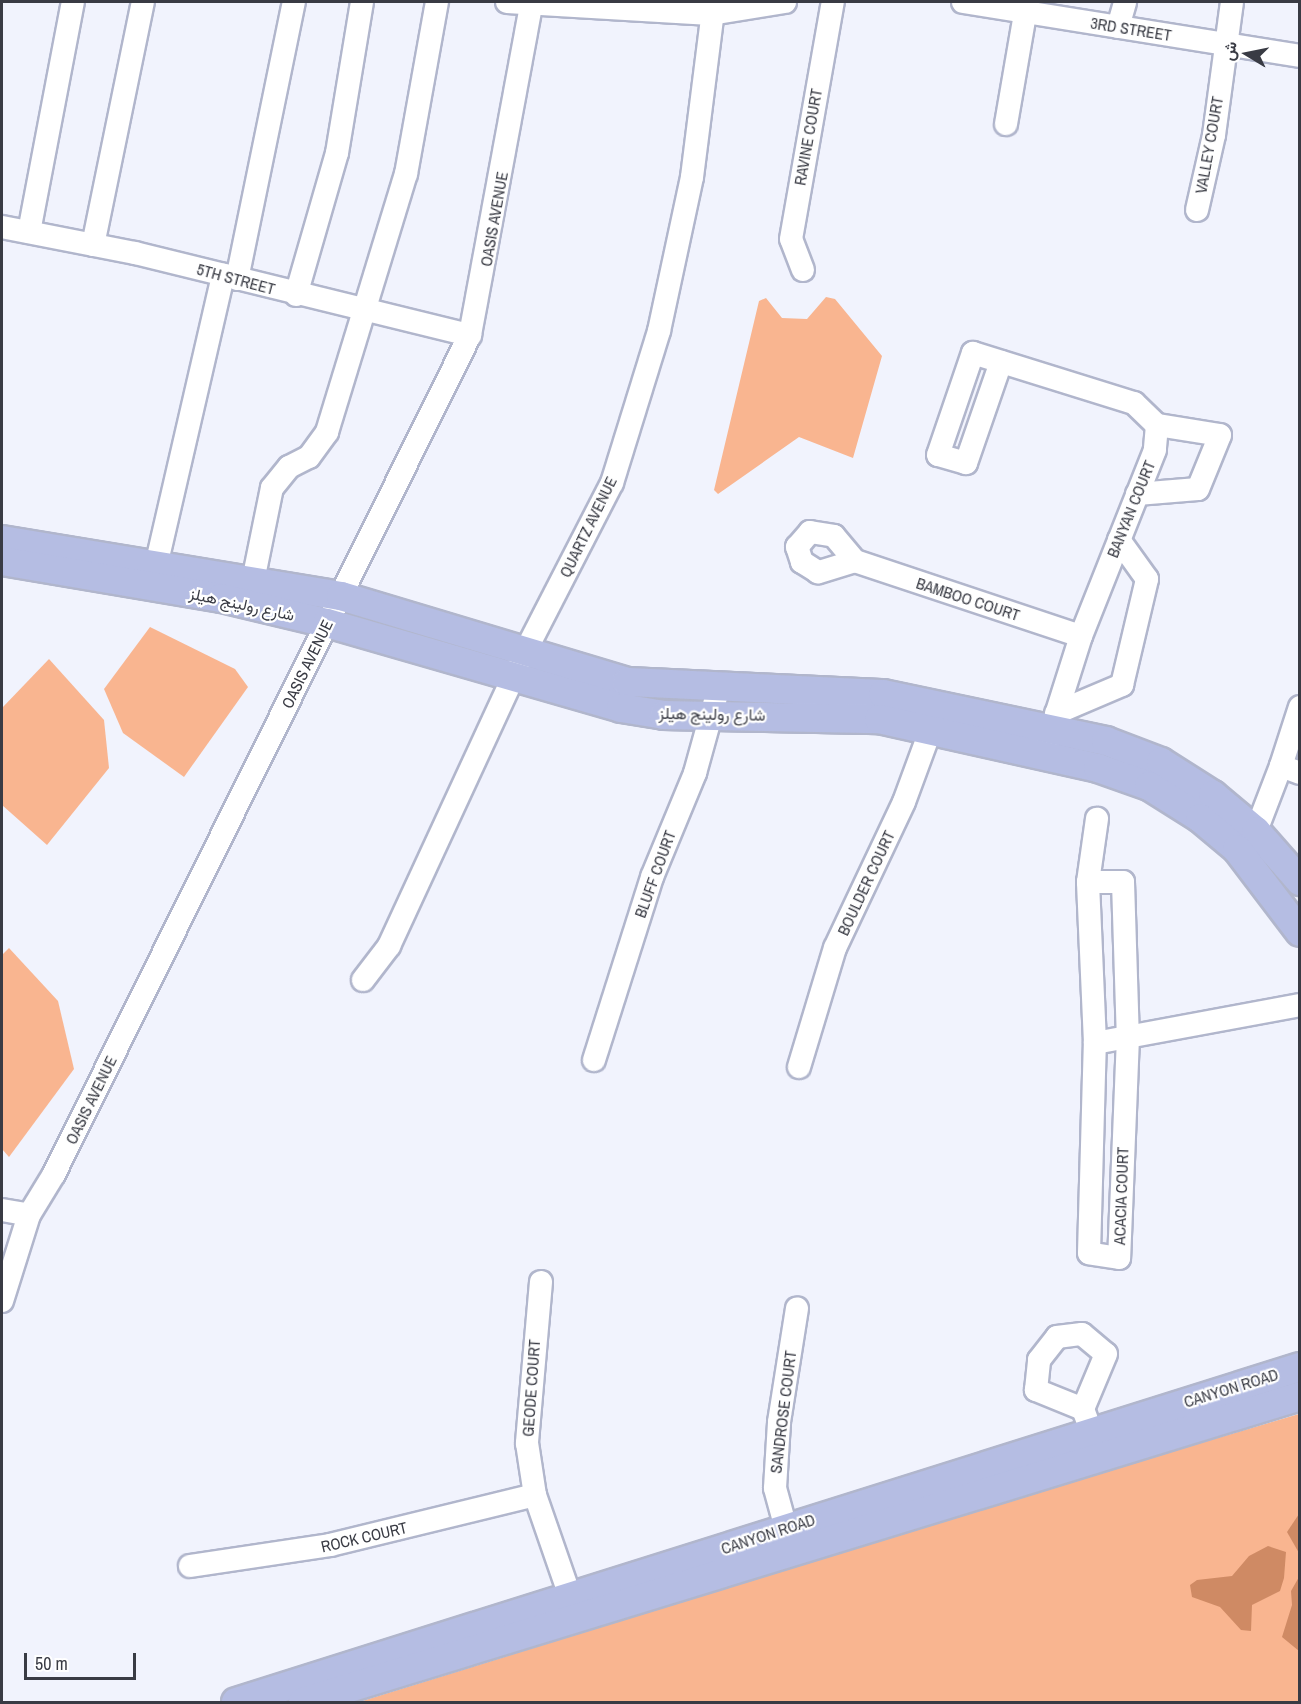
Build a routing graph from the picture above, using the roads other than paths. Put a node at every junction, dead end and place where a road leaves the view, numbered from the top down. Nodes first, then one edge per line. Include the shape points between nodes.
1 (74, 2) edge
2 (143, 2) edge
3 (294, 2) edge
4 (362, 2) edge
5 (437, 2) edge
6 (507, 2) edge
7 (785, 2) edge
8 (833, 2) edge
9 (963, 2) edge
10 (1125, 2) edge
11 (1232, 2) edge
12 (532, 4) edge
13 (615, 6) edge
14 (1026, 7) edge
15 (710, 23) edge
16 (1118, 27) junction
17 (1224, 44) junction
18 (1299, 56) edge
19 (1006, 124) dead end
20 (1197, 210) dead end
21 (2, 226) edge
22 (29, 232) junction
23 (93, 245) junction
24 (803, 270) dead end
25 (230, 277) junction
26 (296, 295) junction
27 (361, 311) junction
28 (470, 335) junction
29 (1001, 362) dead end
30 (1157, 425) junction
31 (1137, 494) junction
32 (2, 540) edge
33 (1119, 540) junction
34 (2, 561) edge
35 (855, 561) dead end
36 (156, 566) junction
37 (253, 581) junction
38 (341, 596) junction
39 (327, 623) junction
40 (1081, 636) junction
41 (520, 665) junction
42 (715, 703) junction
43 (1299, 707) edge
44 (936, 715) junction
45 (1050, 731) junction
46 (1290, 769) edge
47 (1097, 819) dead end
48 (1256, 831) junction
49 (1299, 881) edge
50 (1088, 882) junction
51 (1299, 932) edge
52 (1089, 933) junction
53 (1126, 933) junction
54 (363, 980) dead end
55 (1299, 1005) edge
56 (1128, 1037) junction
57 (1095, 1043) junction
58 (594, 1060) dead end
59 (799, 1067) dead end
60 (2, 1210) edge
61 (28, 1215) junction
62 (541, 1282) dead end
63 (2, 1300) edge
64 (797, 1308) dead end
65 (1299, 1367) edge
66 (1299, 1396) edge
67 (1091, 1431) junction
68 (535, 1495) junction
69 (789, 1539) junction
70 (190, 1566) dead end
71 (570, 1596) junction
72 (236, 1702) edge
73 (303, 1702) edge

1 - 22 street
2 - 23 street
3 - 25 street
4 - 26 street via 337,153
5 - 27 street via 406,174
6 - 12 street
7 - 15 street
8 - 24 street, RAVINE COURT via 791,239
9 - 14 street, 3RD STREET
10 - 16 street
11 - 17 street, VALLEY COURT
12 - 13 street
12 - 28 street, OASIS AVENUE
13 - 15 street
14 - 16 street, 3RD STREET
14 - 19 street
15 - 41 street, QUARTZ AVENUE via 692,177 658,331 612,483
16 - 17 street, 3RD STREET
17 - 18 street, 3RD STREET
17 - 20 street, VALLEY COURT via 1214,135
21 - 22 street, 5TH STREET
22 - 23 street, 5TH STREET
23 - 25 street, 5TH STREET
25 - 26 street, 5TH STREET
25 - 36 street
26 - 27 street, 5TH STREET
27 - 28 street, 5TH STREET
27 - 37 street via 327,432 309,457 289,467 272,488
28 - 38 street, OASIS AVENUE
29 - 30 street via 1134,403
30 - 31 street, BANYAN COURT via 1155,450
30 - 31 street via 1220,435 1198,489
31 - 33 street, BANYAN COURT
32 - 36 main road, شارع رولينج هيلز
33 - 40 street, BANYAN COURT
33 - 45 street via 1148,579 1122,685
34 - 39 main road, شارع رولينج هيلز via 221,598
35 - 40 street, BAMBOO COURT
36 - 37 main road, شارع رولينج هيلز
37 - 38 main road, شارع رولينج هيلز
38 - 39 street, OASIS AVENUE
38 - 41 main road, شارع رولينج هيلز
39 - 41 main road, شارع رولينج هيلز
39 - 61 street, OASIS AVENUE via 54,1174
40 - 45 street, BANYAN COURT
41 - 42 main road, شارع رولينج هيلز via 627,682
41 - 54 street, QUARTZ AVENUE via 389,946
42 - 44 main road, شارع رولينج هيلز via 838,691
42 - 58 street, BLUFF COURT via 695,773 652,877
43 - 46 street
44 - 45 main road, شارع رولينج هيلز
44 - 59 street, BOULDER COURT via 835,948
45 - 48 main road, شارع رولينج هيلز via 1161,762
45 - 51 main road, شارع رولينج هيلز via 1200,818 1237,849
46 - 48 street
47 - 50 street, ACACIA COURT
48 - 49 main road, شارع رولينج هيلز
50 - 52 street, ACACIA COURT
50 - 53 street, ACACIA COURT via 1123,882
52 - 53 street
52 - 57 street, ACACIA COURT
53 - 56 street, ACACIA COURT
55 - 56 street
56 - 57 street
56 - 57 street, ACACIA COURT via 1119,1258 1089,1253
60 - 61 street
61 - 63 street, OASIS AVENUE
62 - 68 street, GEODE COURT via 527,1443
64 - 69 street, SANDROSE COURT via 775,1488
65 - 67 main road, CANYON ROAD
66 - 67 main road, CANYON ROAD
67 - 69 main road, CANYON ROAD
68 - 70 street, ROCK COURT via 330,1545
68 - 71 street, GEODE COURT
69 - 71 main road, CANYON ROAD
69 - 73 main road, CANYON ROAD
71 - 72 main road, CANYON ROAD

